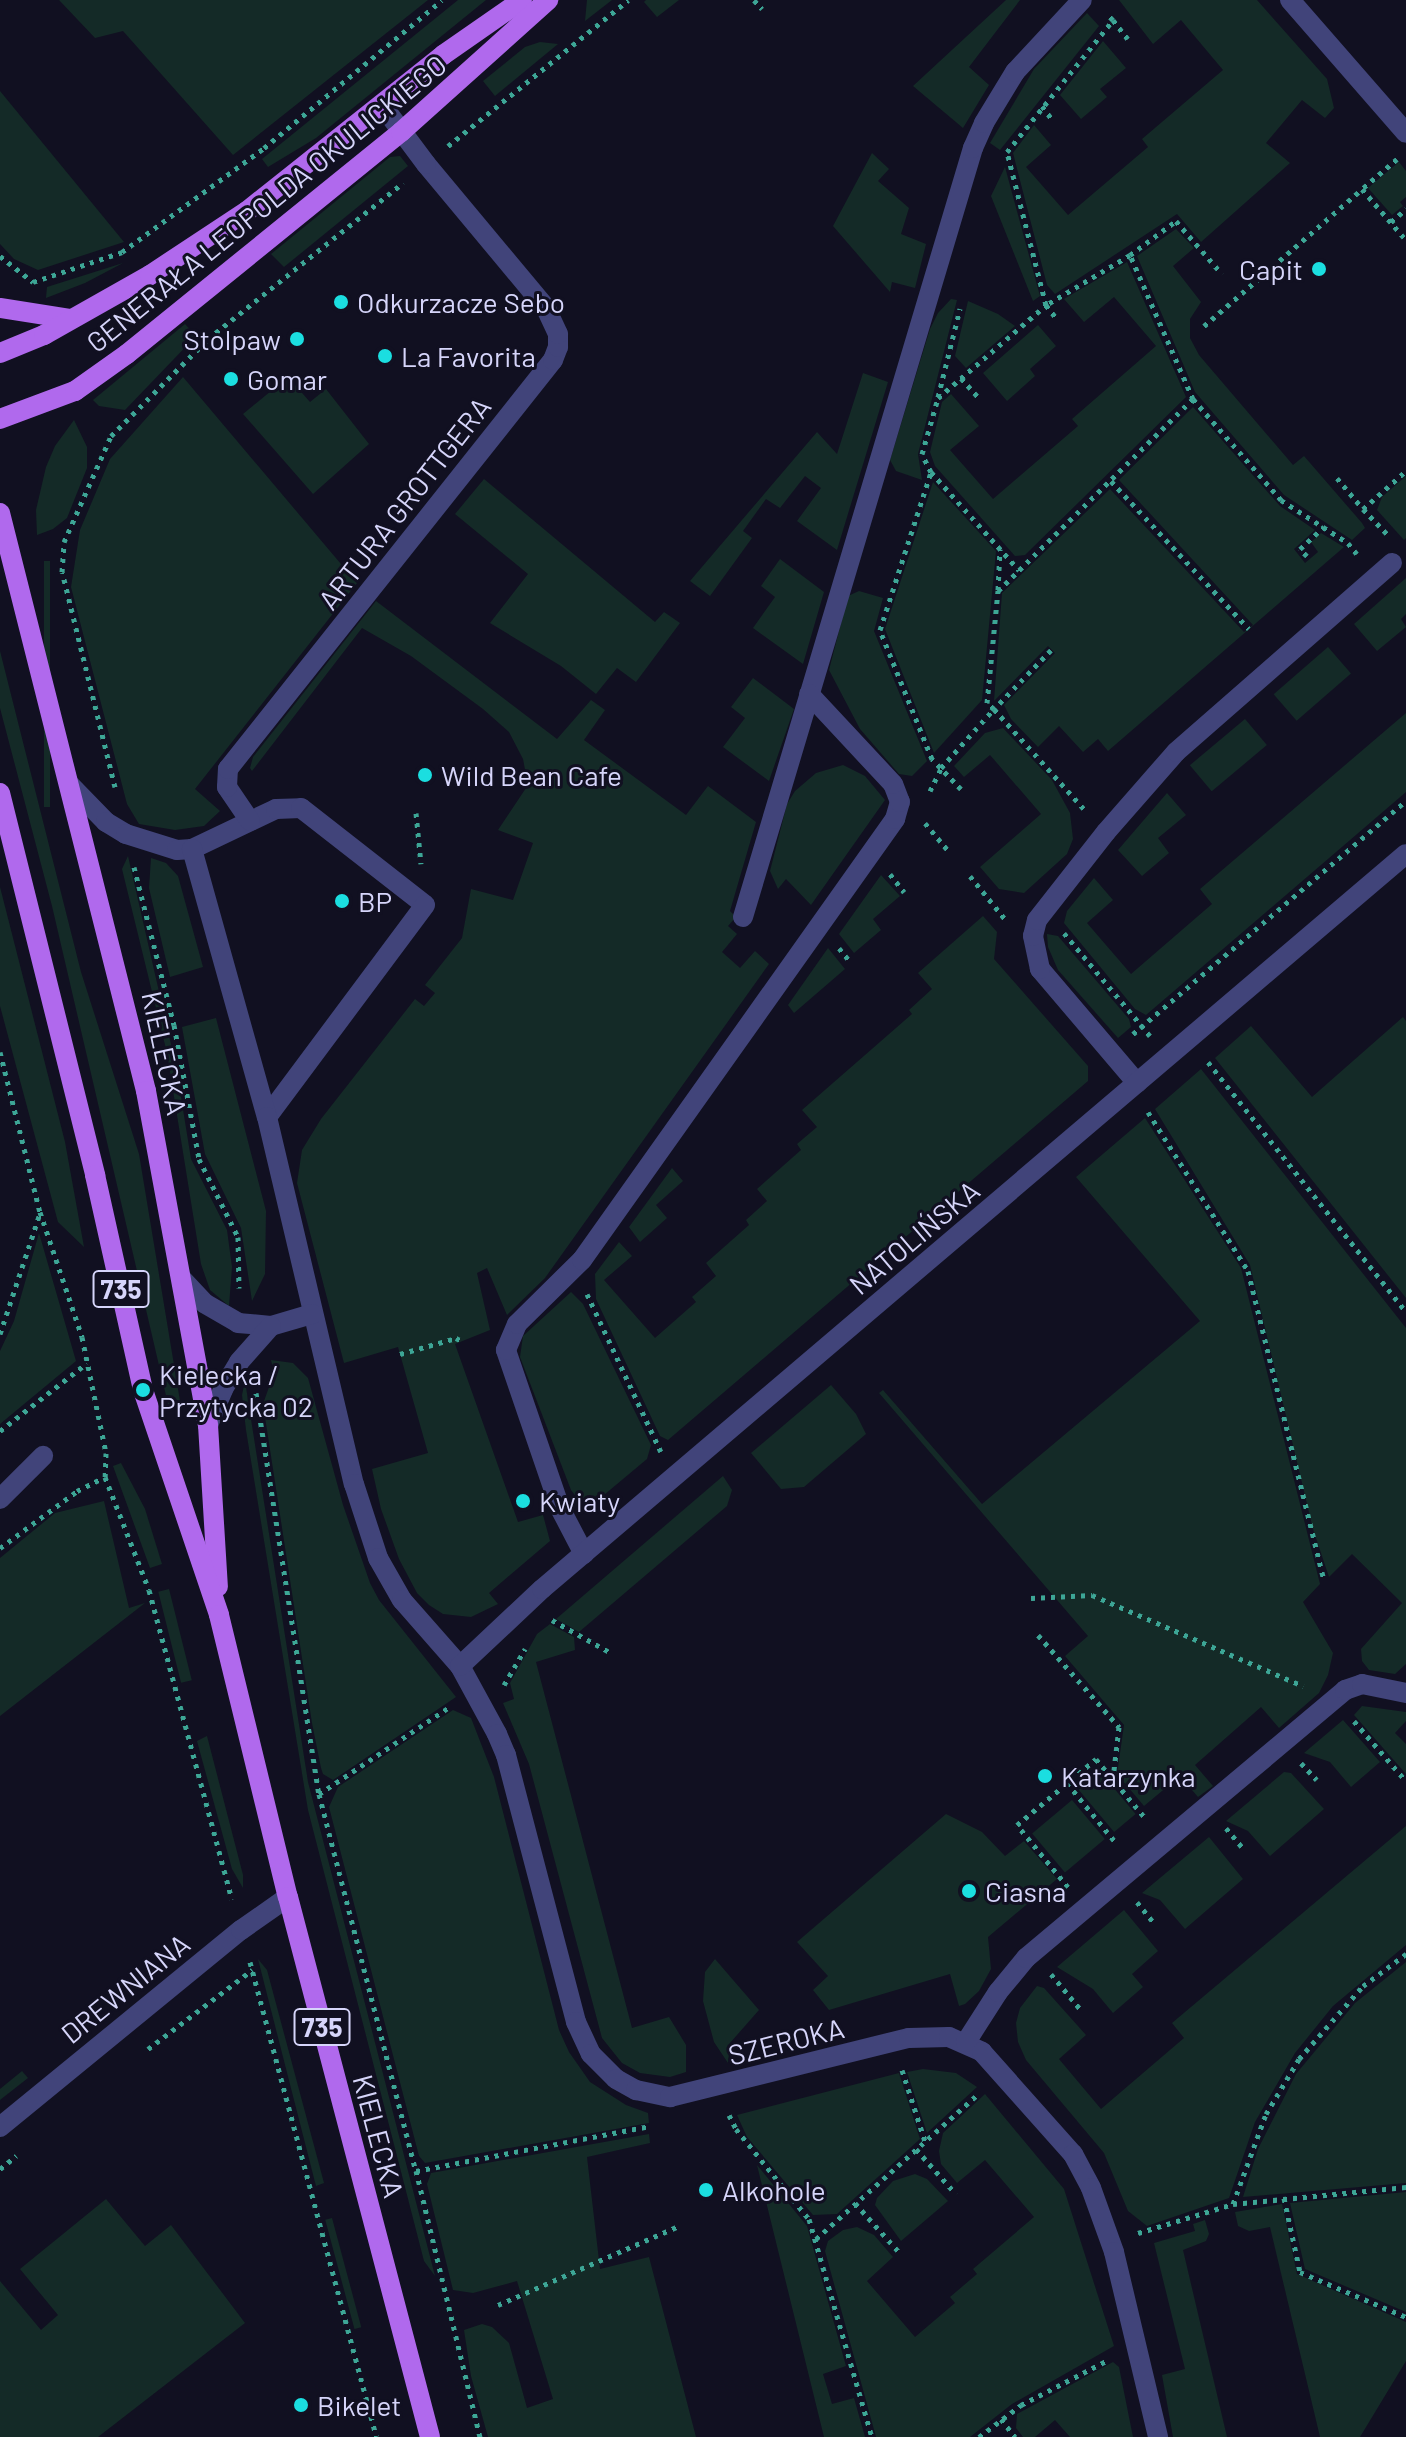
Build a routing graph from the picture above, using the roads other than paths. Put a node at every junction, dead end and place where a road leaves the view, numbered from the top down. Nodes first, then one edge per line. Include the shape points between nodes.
1 (522, 0) edge
2 (548, 0) edge
3 (1290, 0) edge
4 (1092, 3) edge
5 (382, 105) junction
6 (401, 132) junction
7 (1406, 133) edge
8 (0, 308) edge
9 (71, 319) junction
10 (0, 353) edge
11 (0, 419) edge
12 (0, 513) edge
13 (1384, 570) road end
14 (809, 694) junction
15 (70, 785) junction
16 (0, 793) edge
17 (250, 821) junction
18 (192, 849) junction
19 (1406, 854) edge
20 (743, 917) dead end
21 (1137, 1083) junction
22 (267, 1117) junction
23 (182, 1279) junction
24 (312, 1314) junction
25 (271, 1326) junction
26 (208, 1425) junction
27 (43, 1456) dead end
28 (0, 1499) edge
29 (584, 1554) junction
30 (219, 1615) junction
31 (460, 1666) junction
32 (1406, 1693) edge
33 (288, 1897) junction
34 (966, 2042) junction
35 (0, 2127) edge
36 (430, 2437) edge
37 (1158, 2437) edge

1 - 5 main road, GENERAŁA LEOPOLDA OKULICKIEGO
2 - 6 main road, GENERAŁA LEOPOLDA OKULICKIEGO
3 - 7 street
4 - 14 street via 1015,72 973,148
5 - 6 street, ARTURA GROTTGERA
5 - 9 main road, GENERAŁA LEOPOLDA OKULICKIEGO via 247,211
6 - 11 main road, GENERAŁA LEOPOLDA OKULICKIEGO via 99,375 75,391
6 - 17 street, ARTURA GROTTGERA via 546,308 558,347 553,360 228,769 227,787
8 - 9 main road
9 - 10 main road, GENERAŁA LEOPOLDA OKULICKIEGO
12 - 15 main road, KIELECKA / 735
13 - 21 street via 1193,736 1106,832 1037,920 1033,936 1040,969
14 - 20 street
14 - 29 street via 893,784 900,802 895,819 582,1260 510,1337 508,1364 560,1508
15 - 18 street via 106,822 126,834
15 - 23 main road, KIELECKA / 735 via 146,1091
16 - 30 main road, KIELECKA / 735 via 143,1390
17 - 18 street
17 - 22 street via 284,806 301,808 425,905
18 - 22 street, SZEROKA
19 - 21 street, NATOLIŃSKA
21 - 29 street, NATOLIŃSKA
22 - 24 street, SZEROKA
23 - 25 street via 222,1316
23 - 26 main road, KIELECKA / 735
24 - 25 street
24 - 31 street, SZEROKA via 378,1558 402,1600
25 - 26 street via 239,1362
26 - 30 main road, KIELECKA / 735
27 - 28 street
29 - 31 street, NATOLIŃSKA
30 - 33 main road, KIELECKA / 735
31 - 34 street, SZEROKA via 506,1755 580,2031 591,2054 616,2079 636,2090 670,2097 909,2038
32 - 34 street via 1362,1684 1345,1690 1019,1966
33 - 35 street, DREWNIANA
33 - 36 main road, KIELECKA / 735
34 - 37 street via 1002,2072 1073,2154 1091,2188 1114,2252

